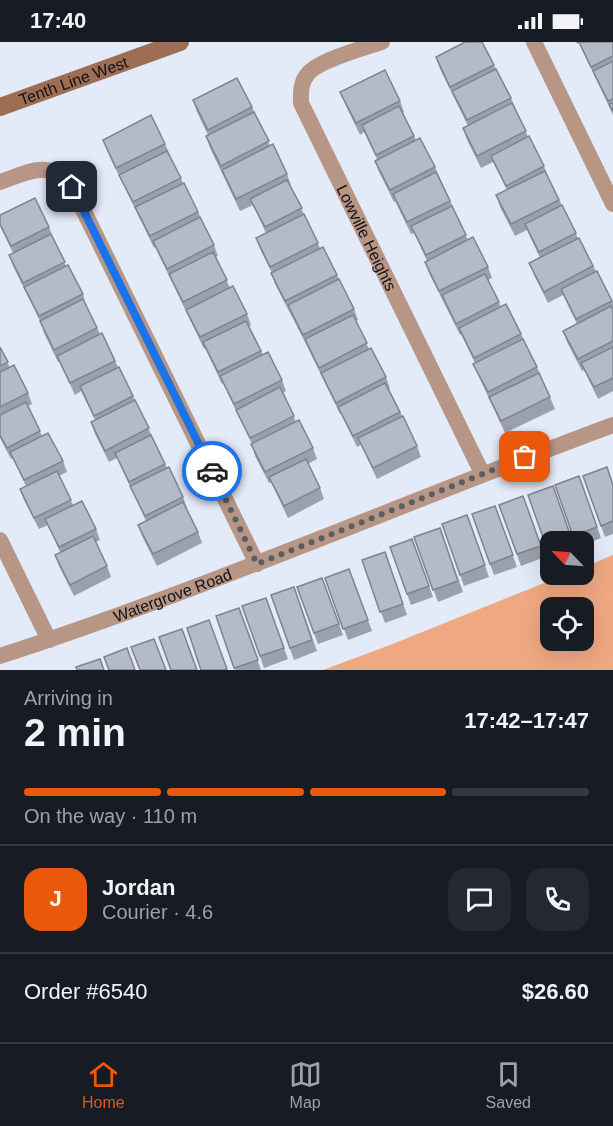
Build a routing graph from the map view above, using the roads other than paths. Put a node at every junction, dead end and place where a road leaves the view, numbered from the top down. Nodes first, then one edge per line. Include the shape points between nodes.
1 (180, 42) edge
2 (382, 42) edge
3 (534, 42) edge
4 (0, 107) edge
5 (0, 182) edge
6 (613, 204) edge
7 (613, 425) edge
8 (482, 473) junction
9 (0, 540) edge
10 (257, 564) junction
11 (50, 640) junction
12 (0, 656) edge

1 - 4 street, Tenth Line West
2 - 8 street, Lowville Heights via 315,66 301,89 301,103
3 - 6 street
5 - 10 street via 39,168 63,176 72,187
7 - 8 street, Watergrove Road
8 - 10 street, Watergrove Road
9 - 11 street
10 - 11 street, Watergrove Road
11 - 12 street, Watergrove Road

